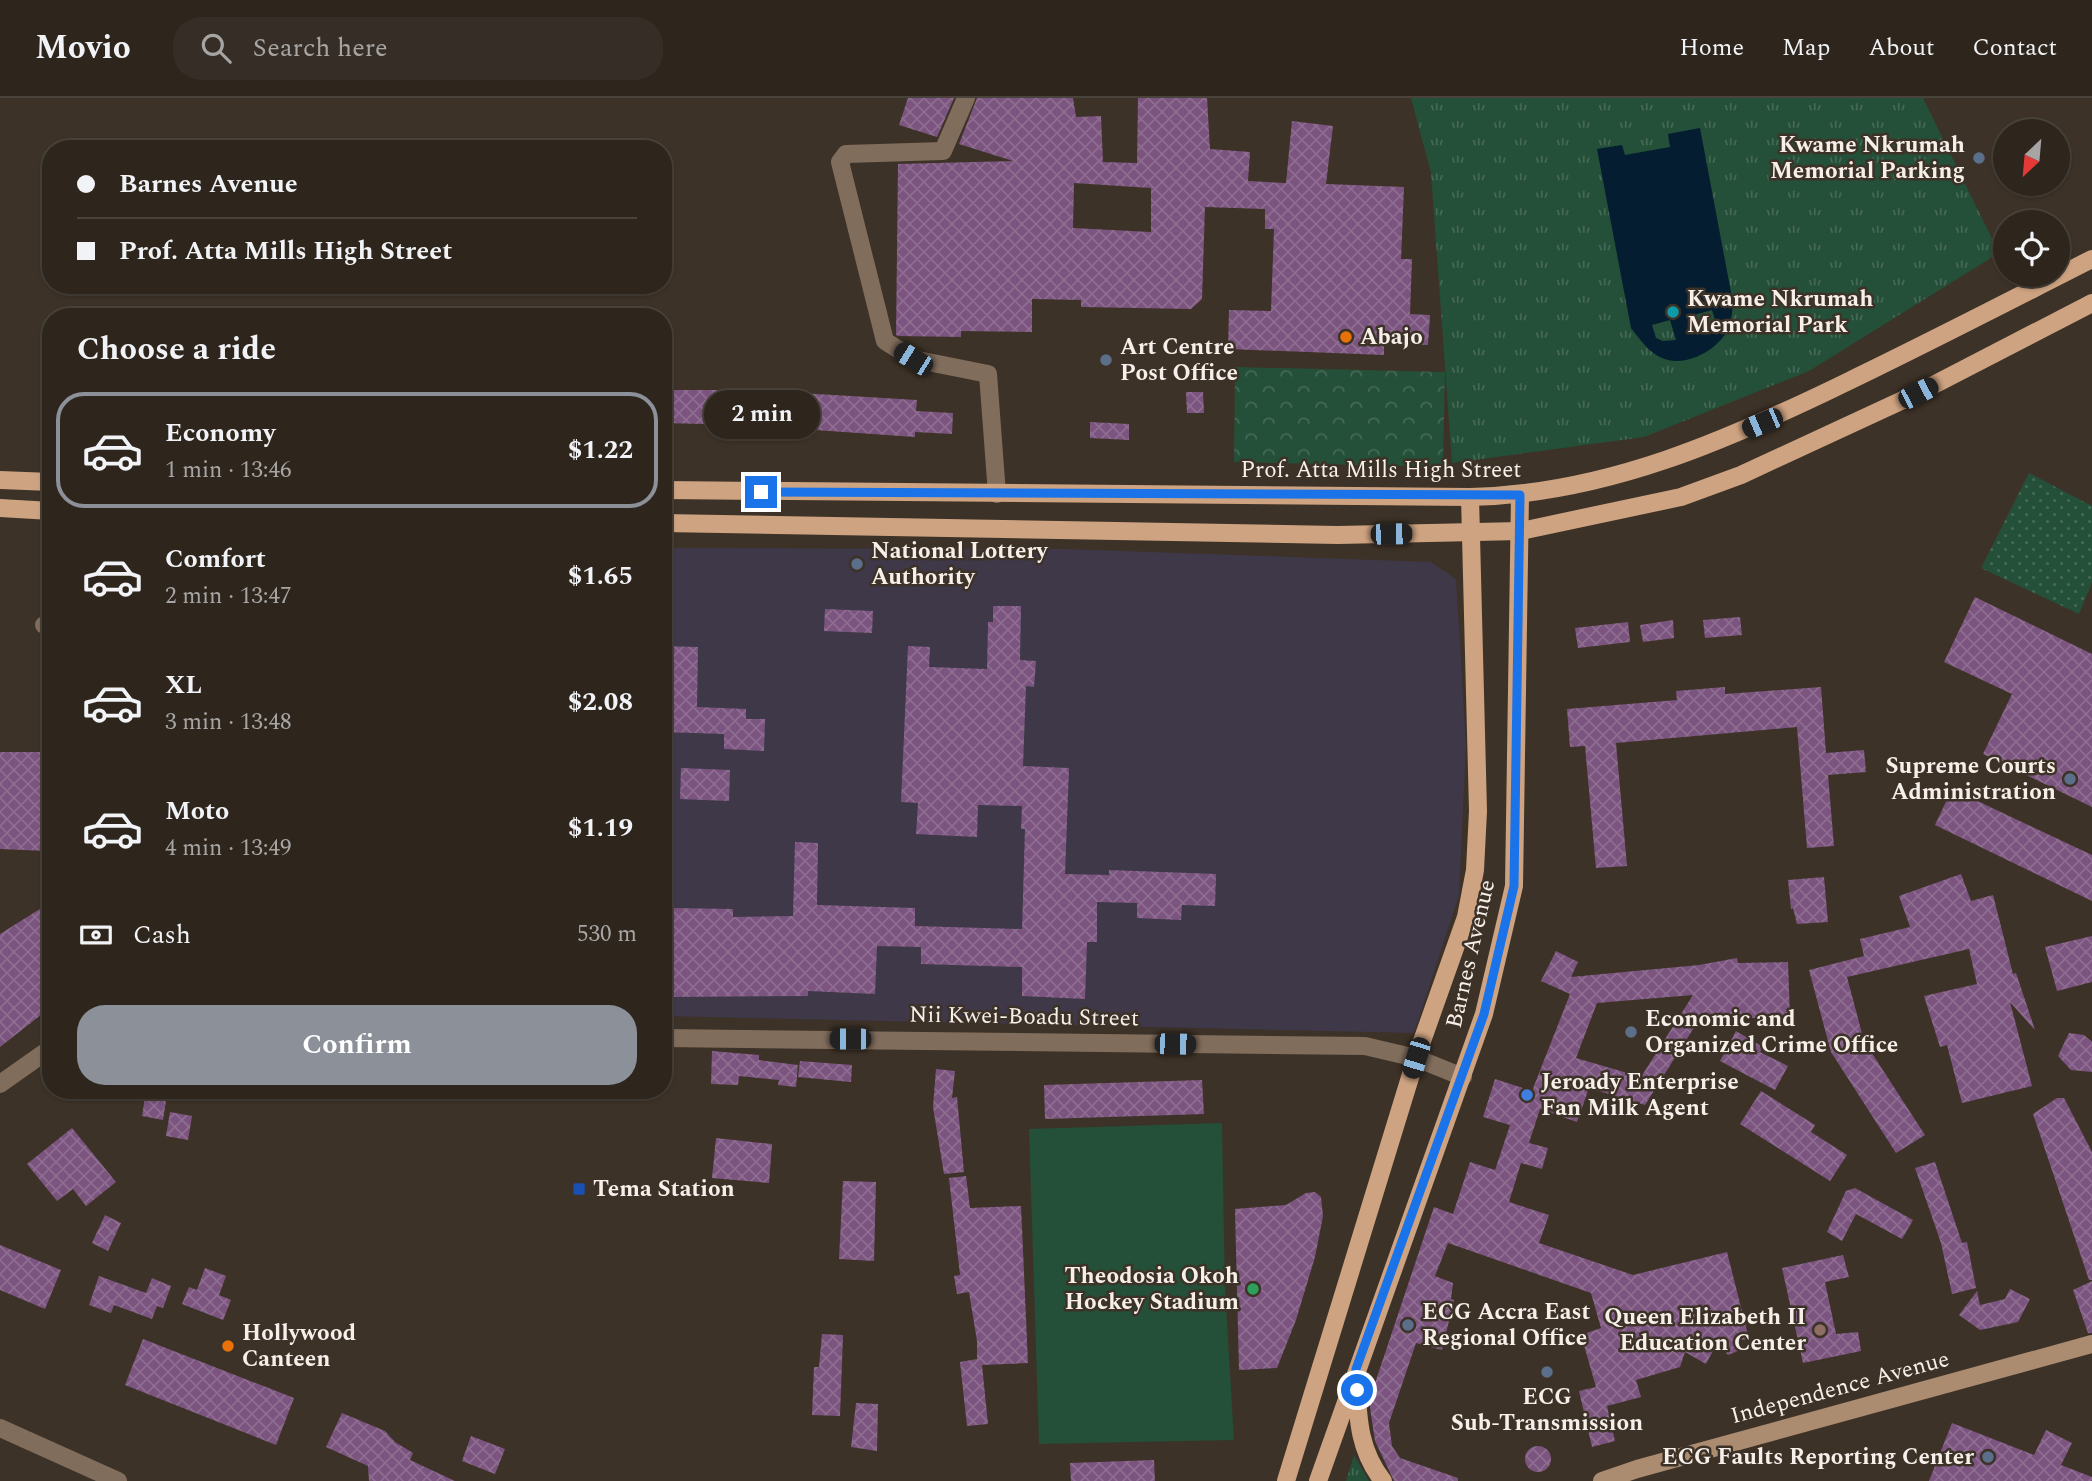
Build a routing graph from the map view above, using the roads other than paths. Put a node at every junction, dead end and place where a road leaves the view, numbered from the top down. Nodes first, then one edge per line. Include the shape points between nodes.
1 (966, 98) edge
2 (2092, 260) edge
3 (2092, 303) edge
4 (0, 480) edge
5 (42, 482) edge
6 (672, 490) edge
7 (997, 494) junction
8 (1520, 495) junction
9 (1470, 497) junction
10 (0, 508) edge
11 (42, 510) edge
12 (672, 523) edge
13 (1521, 531) junction
14 (1472, 534) junction
15 (672, 1038) edge
16 (42, 1054) edge
17 (1416, 1058) junction
18 (1463, 1077) junction
19 (0, 1084) edge
20 (2092, 1343) edge
21 (1356, 1369) junction
22 (0, 1428) edge
23 (83, 1474) edge
24 (118, 1481) edge
25 (1286, 1481) edge
26 (1318, 1481) edge
27 (1383, 1481) edge
28 (1602, 1481) edge

1 - 7 street via 943,150 846,154 840,162 885,341 913,359 988,374
2 - 8 main road, Prof. Atta Mills High Street via 1714,443 1587,485
3 - 13 main road via 1918,393 1741,475 1681,497
4 - 5 main road
6 - 7 main road, Prof. Atta Mills High Street
7 - 9 main road, Prof. Atta Mills High Street
8 - 9 main road, Prof. Atta Mills High Street
8 - 13 main road, Barnes Avenue
9 - 14 main road, Barnes Avenue
10 - 11 main road
12 - 14 main road
13 - 14 main road
13 - 18 main road, Barnes Avenue via 1514,886 1484,1014
14 - 17 main road, Barnes Avenue via 1478,811 1475,870 1466,917
15 - 17 street, Nii Kwei-Boadu Street via 1365,1046
16 - 19 street
17 - 18 street, Nii Kwei-Boadu Street
17 - 25 main road, Barnes Avenue
18 - 21 main road, Barnes Avenue
20 - 28 main road, Independence Avenue
21 - 26 main road, Barnes Avenue
21 - 27 main road via 1364,1452
22 - 23 street
23 - 24 street

